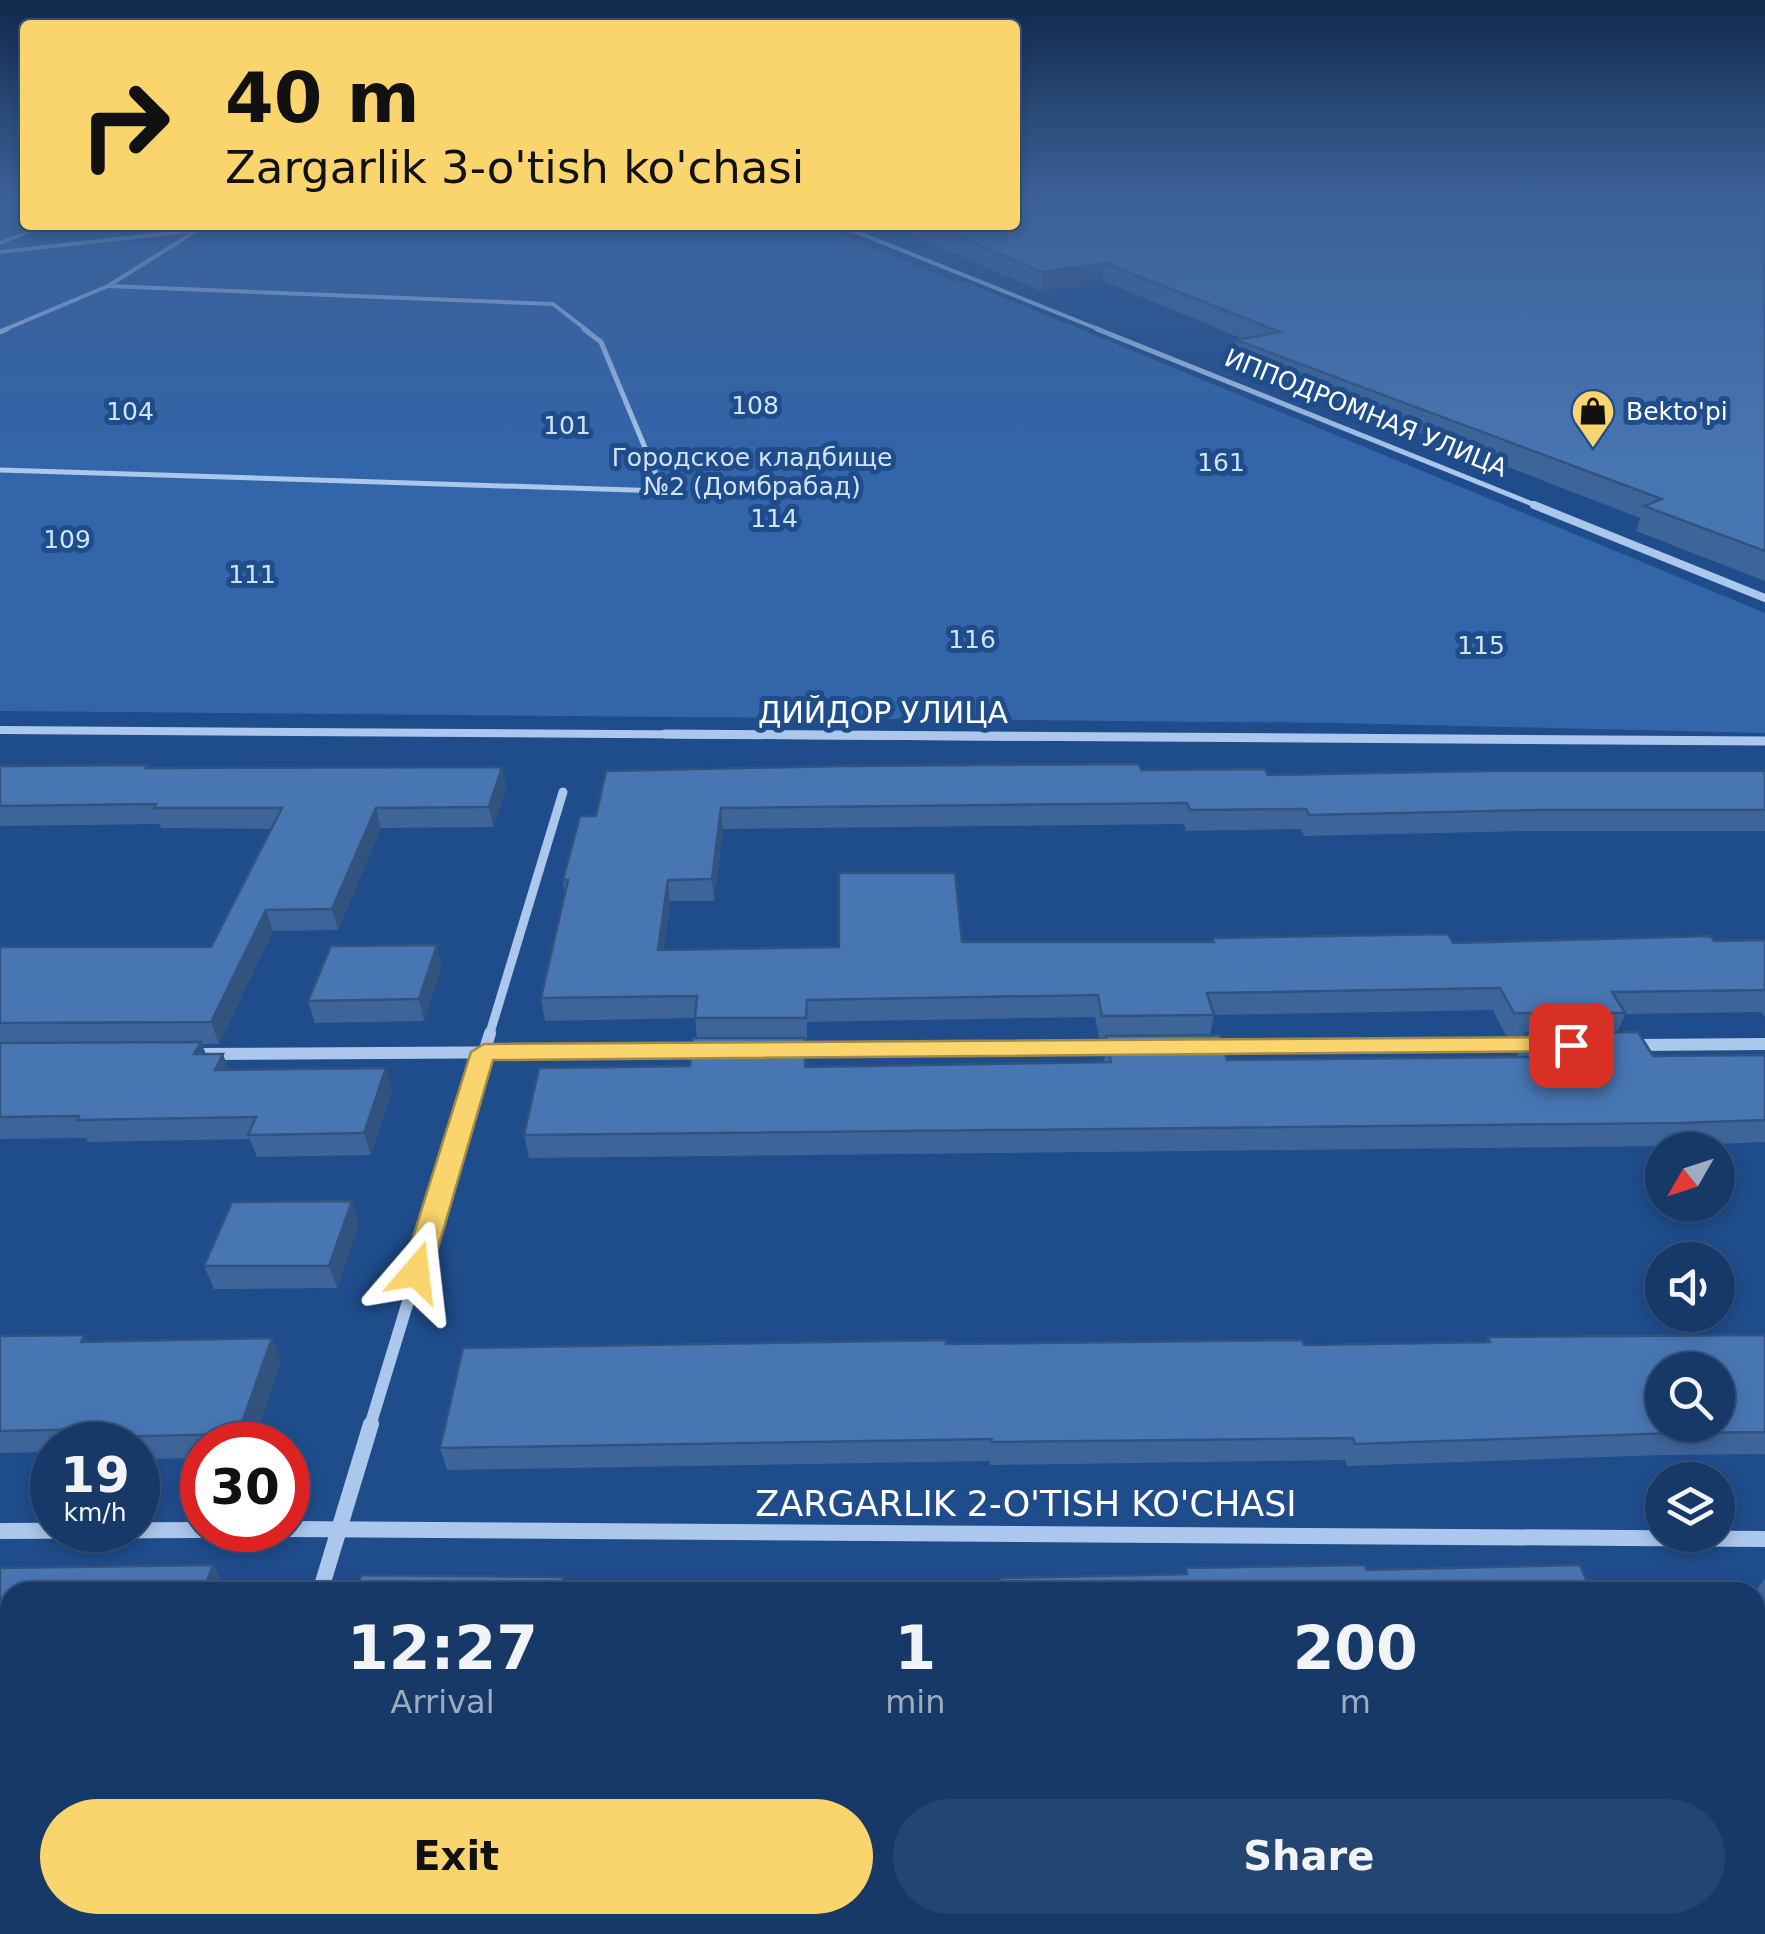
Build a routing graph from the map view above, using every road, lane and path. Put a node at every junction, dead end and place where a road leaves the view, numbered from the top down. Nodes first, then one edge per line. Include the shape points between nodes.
1 (988, 285) edge
2 (108, 286) joint
3 (0, 332) edge
4 (0, 470) edge
5 (1765, 598) edge
6 (0, 730) edge
7 (1765, 742) edge
8 (563, 792) dead end
9 (1765, 1044) edge
10 (1548, 1045) edge
11 (1627, 1045) edge
12 (1134, 1048) edge
13 (1193, 1048) edge
14 (720, 1050) edge
15 (779, 1050) edge
16 (484, 1052) junction
17 (174, 1054) edge
18 (310, 1529) edge
19 (338, 1529) junction
20 (180, 1530) edge
21 (0, 1531) edge
22 (1765, 1539) edge
23 (323, 1582) edge

1 - 5 street, ИППОДРОМНАЯ УЛИЦА
2 - 3 street
2 - 4 street via 553,304 601,342 663,491
6 - 7 street, ДИЙДОР УЛИЦА
8 - 16 street
9 - 11 street
10 - 13 street
12 - 15 street
14 - 16 street
16 - 17 street
16 - 19 street
18 - 19 street, ZARGARLIK 2-O'TISH KO'CHASI
19 - 22 street, ZARGARLIK 2-O'TISH KO'CHASI
19 - 23 street
20 - 21 street

